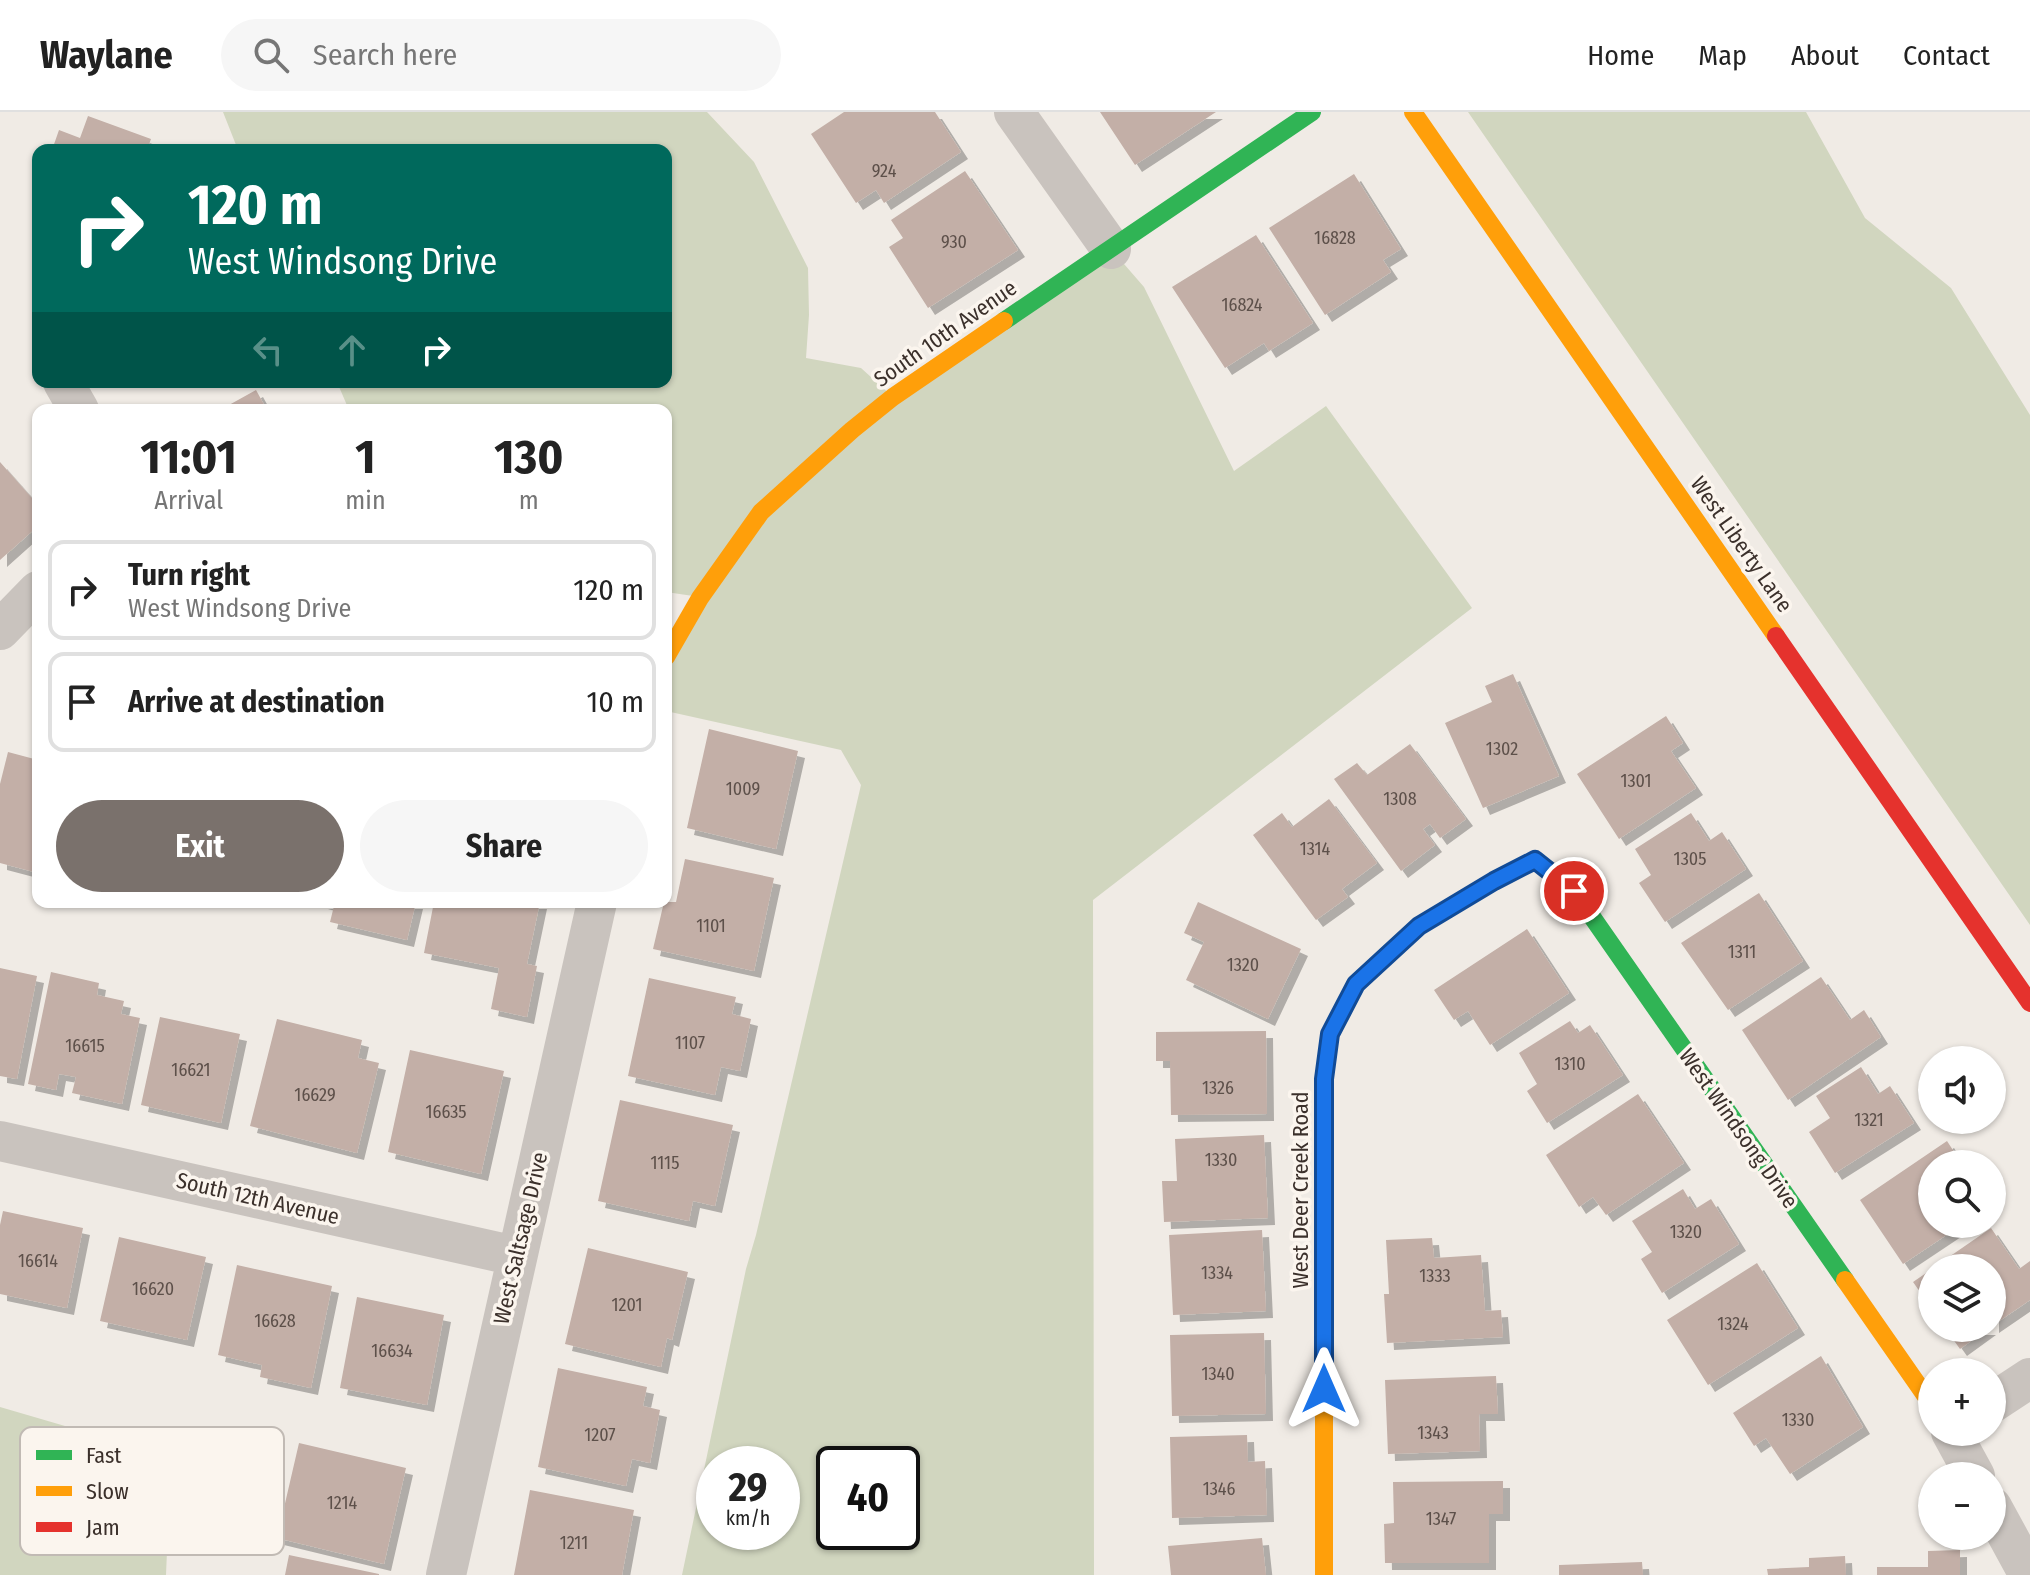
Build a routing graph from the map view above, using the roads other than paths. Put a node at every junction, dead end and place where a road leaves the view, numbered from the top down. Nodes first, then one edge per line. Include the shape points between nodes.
1 (1014, 112) edge
2 (1312, 112) edge
3 (1413, 112) edge
4 (1111, 249) junction
5 (32, 597) edge
6 (0, 630) edge
7 (672, 647) edge
8 (1535, 860) joint
9 (596, 908) edge
10 (2030, 1003) edge
11 (0, 1141) edge
12 (516, 1256) junction
13 (2030, 1378) edge
14 (1918, 1385) edge
15 (2006, 1394) edge
16 (2006, 1533) edge
17 (446, 1575) edge
18 (1324, 1575) edge
19 (2029, 1575) edge

1 - 4 street
2 - 4 street, South 10th Avenue
3 - 10 street, West Liberty Lane
4 - 7 street, South 10th Avenue via 893,397 761,512
5 - 6 street
8 - 14 street, West Windsong Drive via 1574,891
8 - 18 street, West Deer Creek Road via 1419,926 1356,984 1330,1034 1324,1079
9 - 12 street, West Saltsage Drive
11 - 12 street, South 12th Avenue
12 - 17 street, West Saltsage Drive
13 - 15 street
16 - 19 street

